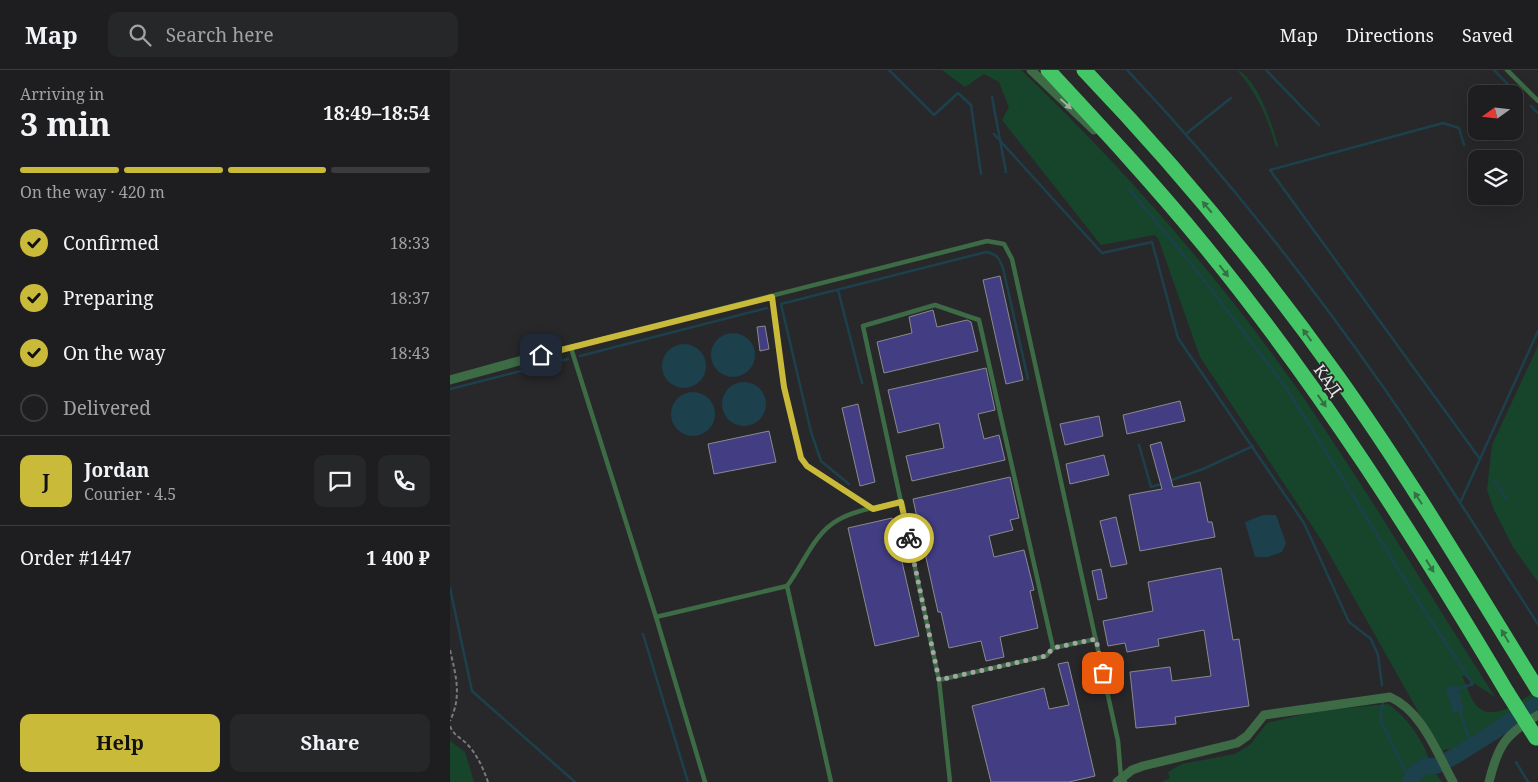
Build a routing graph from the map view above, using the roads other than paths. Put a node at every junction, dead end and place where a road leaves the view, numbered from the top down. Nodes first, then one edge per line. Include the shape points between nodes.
1 (1031, 70) edge
2 (1048, 70) edge
3 (1084, 70) edge
4 (1507, 70) edge
5 (1538, 101) edge
6 (1143, 173) junction
7 (772, 297) junction
8 (571, 348) junction
9 (559, 350) joint
10 (450, 380) edge
11 (901, 502) junction
12 (873, 509) junction
13 (787, 586) junction
14 (656, 617) junction
15 (1096, 639) junction
16 (1053, 648) junction
17 (939, 680) junction
18 (1534, 684) edge
19 (1538, 715) edge
20 (1537, 740) edge
21 (1121, 781) edge
22 (705, 782) edge
23 (831, 782) edge
24 (950, 782) edge
25 (1453, 782) edge
26 (1489, 782) edge

1 -> 6 street
2 - 6 highway, КАД
18 -> 3 highway, КАД via 1389,453 1289,310 1162,154
4 - 5 lane
6 -> 20 highway, КАД, bridge via 1205,246 1321,399 1373,476
7 - 8 lane
7 - 12 lane via 784,387 801,458 807,466
7 - 15 lane via 987,241 1004,244 1012,259
8 - 9 lane
8 - 14 lane
9 - 10 street
11 - 12 lane
11 - 16 lane via 864,326 935,305 979,320
11 - 17 lane
12 - 13 lane via 838,520 818,539
13 - 14 lane
13 - 23 lane
14 - 22 lane
15 - 16 lane
15 - 21 lane via 1118,741
16 - 17 lane via 1046,656
17 - 24 lane
19 - 26 street via 1516,728 1505,740 1496,754
21 - 25 street via 1143,766 1237,743 1264,715 1390,697 1404,703 1438,753

